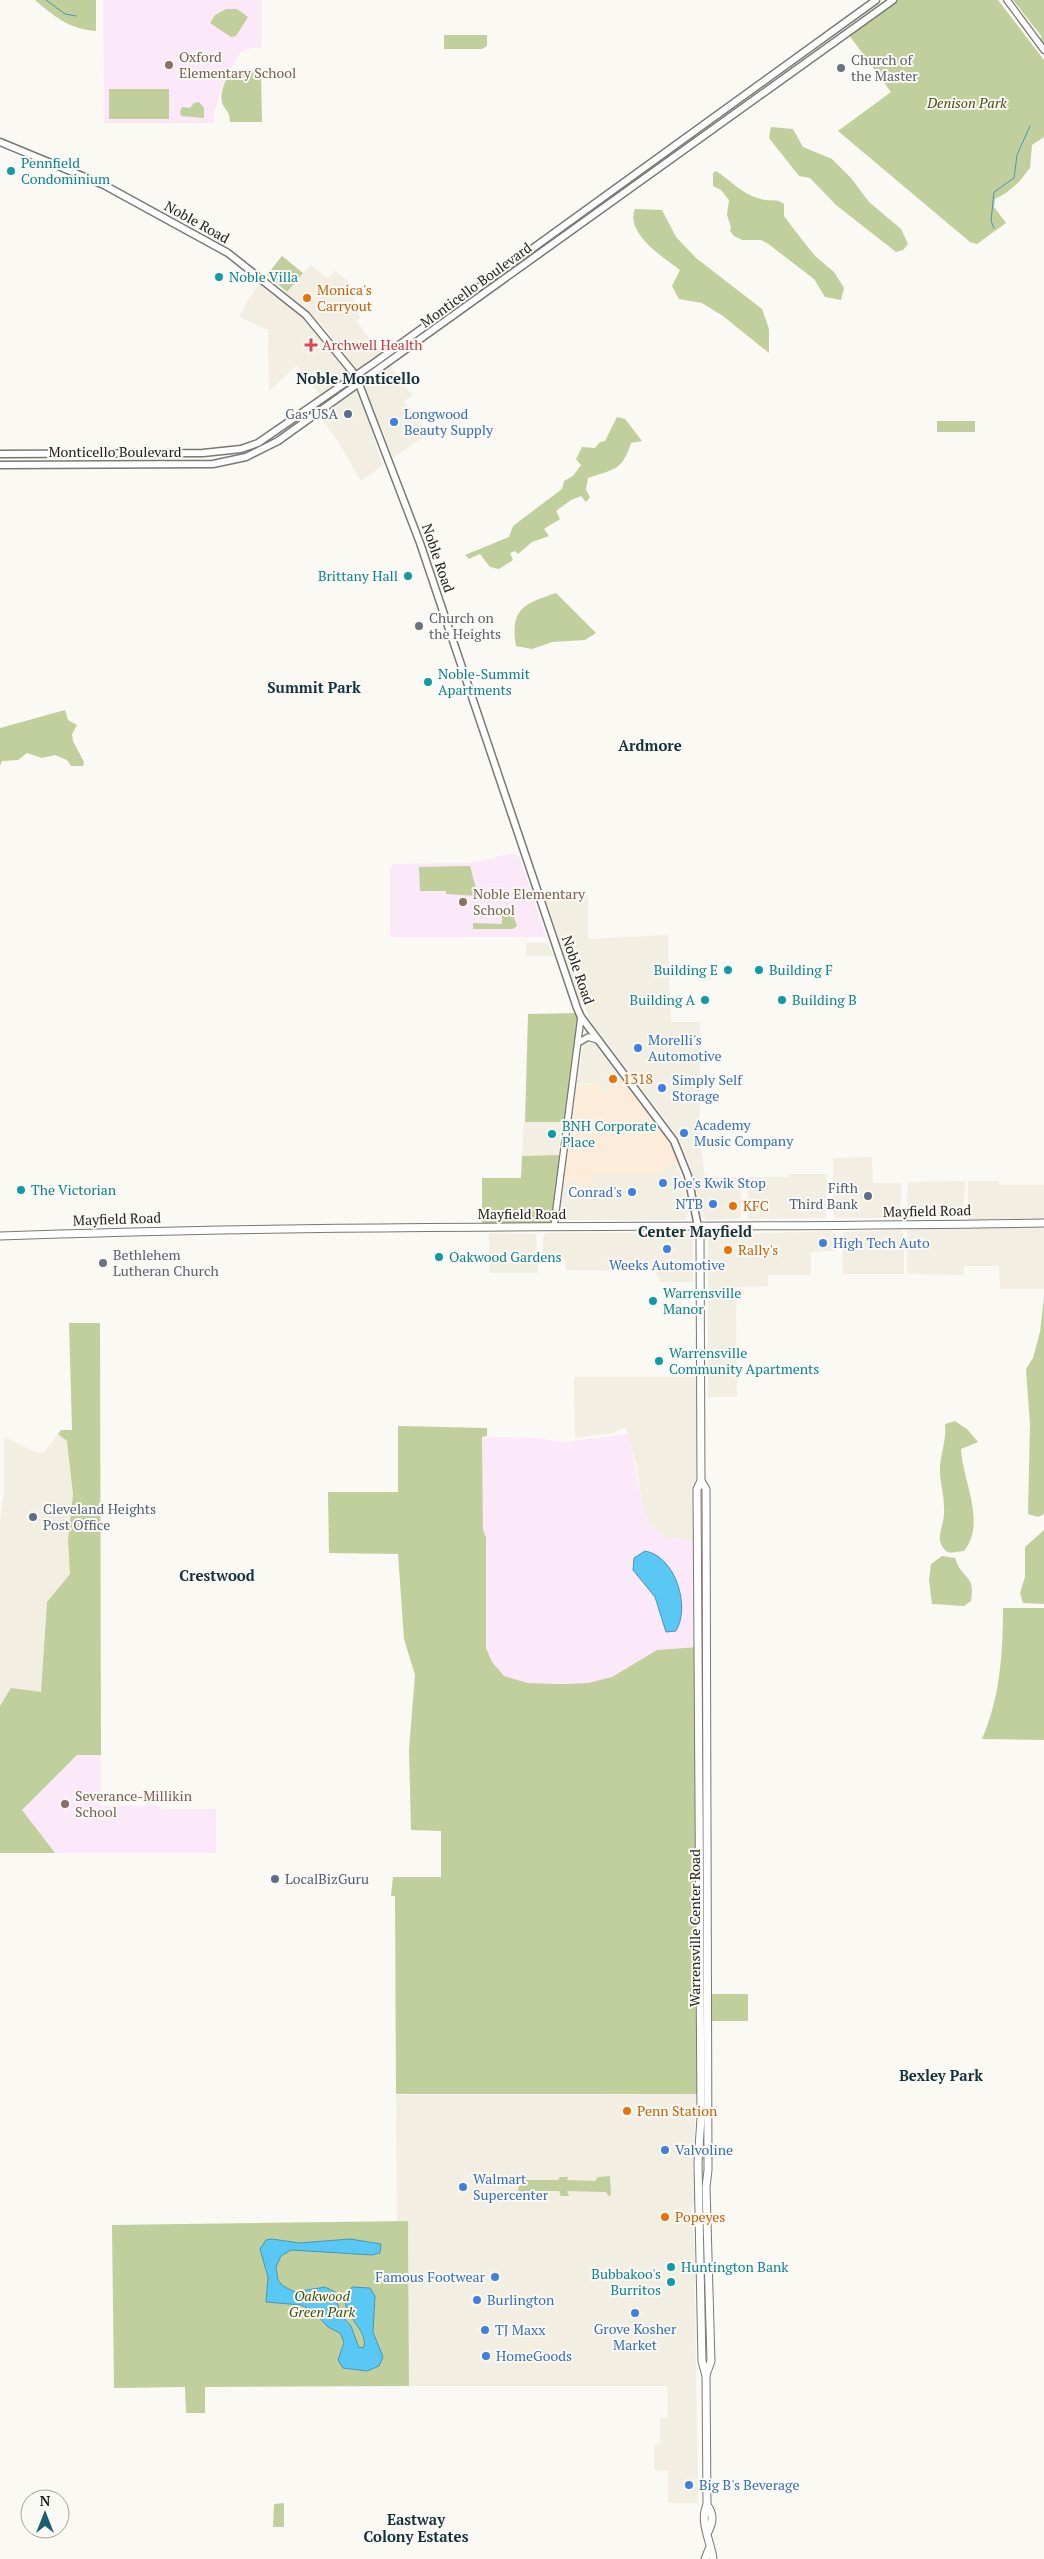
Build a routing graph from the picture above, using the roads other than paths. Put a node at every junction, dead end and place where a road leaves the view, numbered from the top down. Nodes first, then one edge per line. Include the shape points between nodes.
1 (876, 0) edge
2 (893, 0) edge
3 (1007, 0) edge
4 (1044, 50) edge
5 (0, 142) edge
6 (377, 361) junction
7 (382, 368) junction
8 (355, 376) junction
9 (359, 384) junction
10 (328, 395) junction
11 (333, 402) junction
12 (0, 454) edge
13 (0, 465) edge
14 (581, 1016) junction
15 (598, 1040) junction
16 (578, 1043) junction
17 (1044, 1223) edge
18 (554, 1226) junction
19 (698, 1227) junction
20 (0, 1236) edge
21 (709, 2549) junction
22 (705, 2559) edge
23 (713, 2559) edge

1 - 6 main road, Monticello Boulevard
2 - 7 main road, Monticello Boulevard
3 - 4 street
5 - 8 main road, Noble Road via 104,185 228,253 306,315
6 - 7 street
6 - 8 main road, Monticello Boulevard
7 - 9 main road, Monticello Boulevard
8 - 9 main road, Noble Road
8 - 10 main road, Monticello Boulevard
9 - 11 main road, Monticello Boulevard
9 - 14 main road, Noble Road via 420,543
10 - 11 street
10 - 12 main road, Monticello Boulevard via 264,440 241,449 203,453
11 - 13 main road, Monticello Boulevard via 267,448 223,463
14 - 15 main road, Warrensville Center Road
14 - 16 street, Noble Road
15 - 16 street via 588,1037
15 - 19 main road, Warrensville Center Road via 674,1142 688,1176
16 - 18 street, Noble Road
17 - 19 main road, Mayfield Road
18 - 19 main road, Mayfield Road
18 - 20 main road, Mayfield Road via 137,1230
19 - 21 main road, Warrensville Center Road via 701,1481 706,1489 706,2187 710,2361 706,2378 707,2505 704,2518
21 - 22 main road, Warrensville Center Road
21 - 23 main road, Warrensville Center Road

